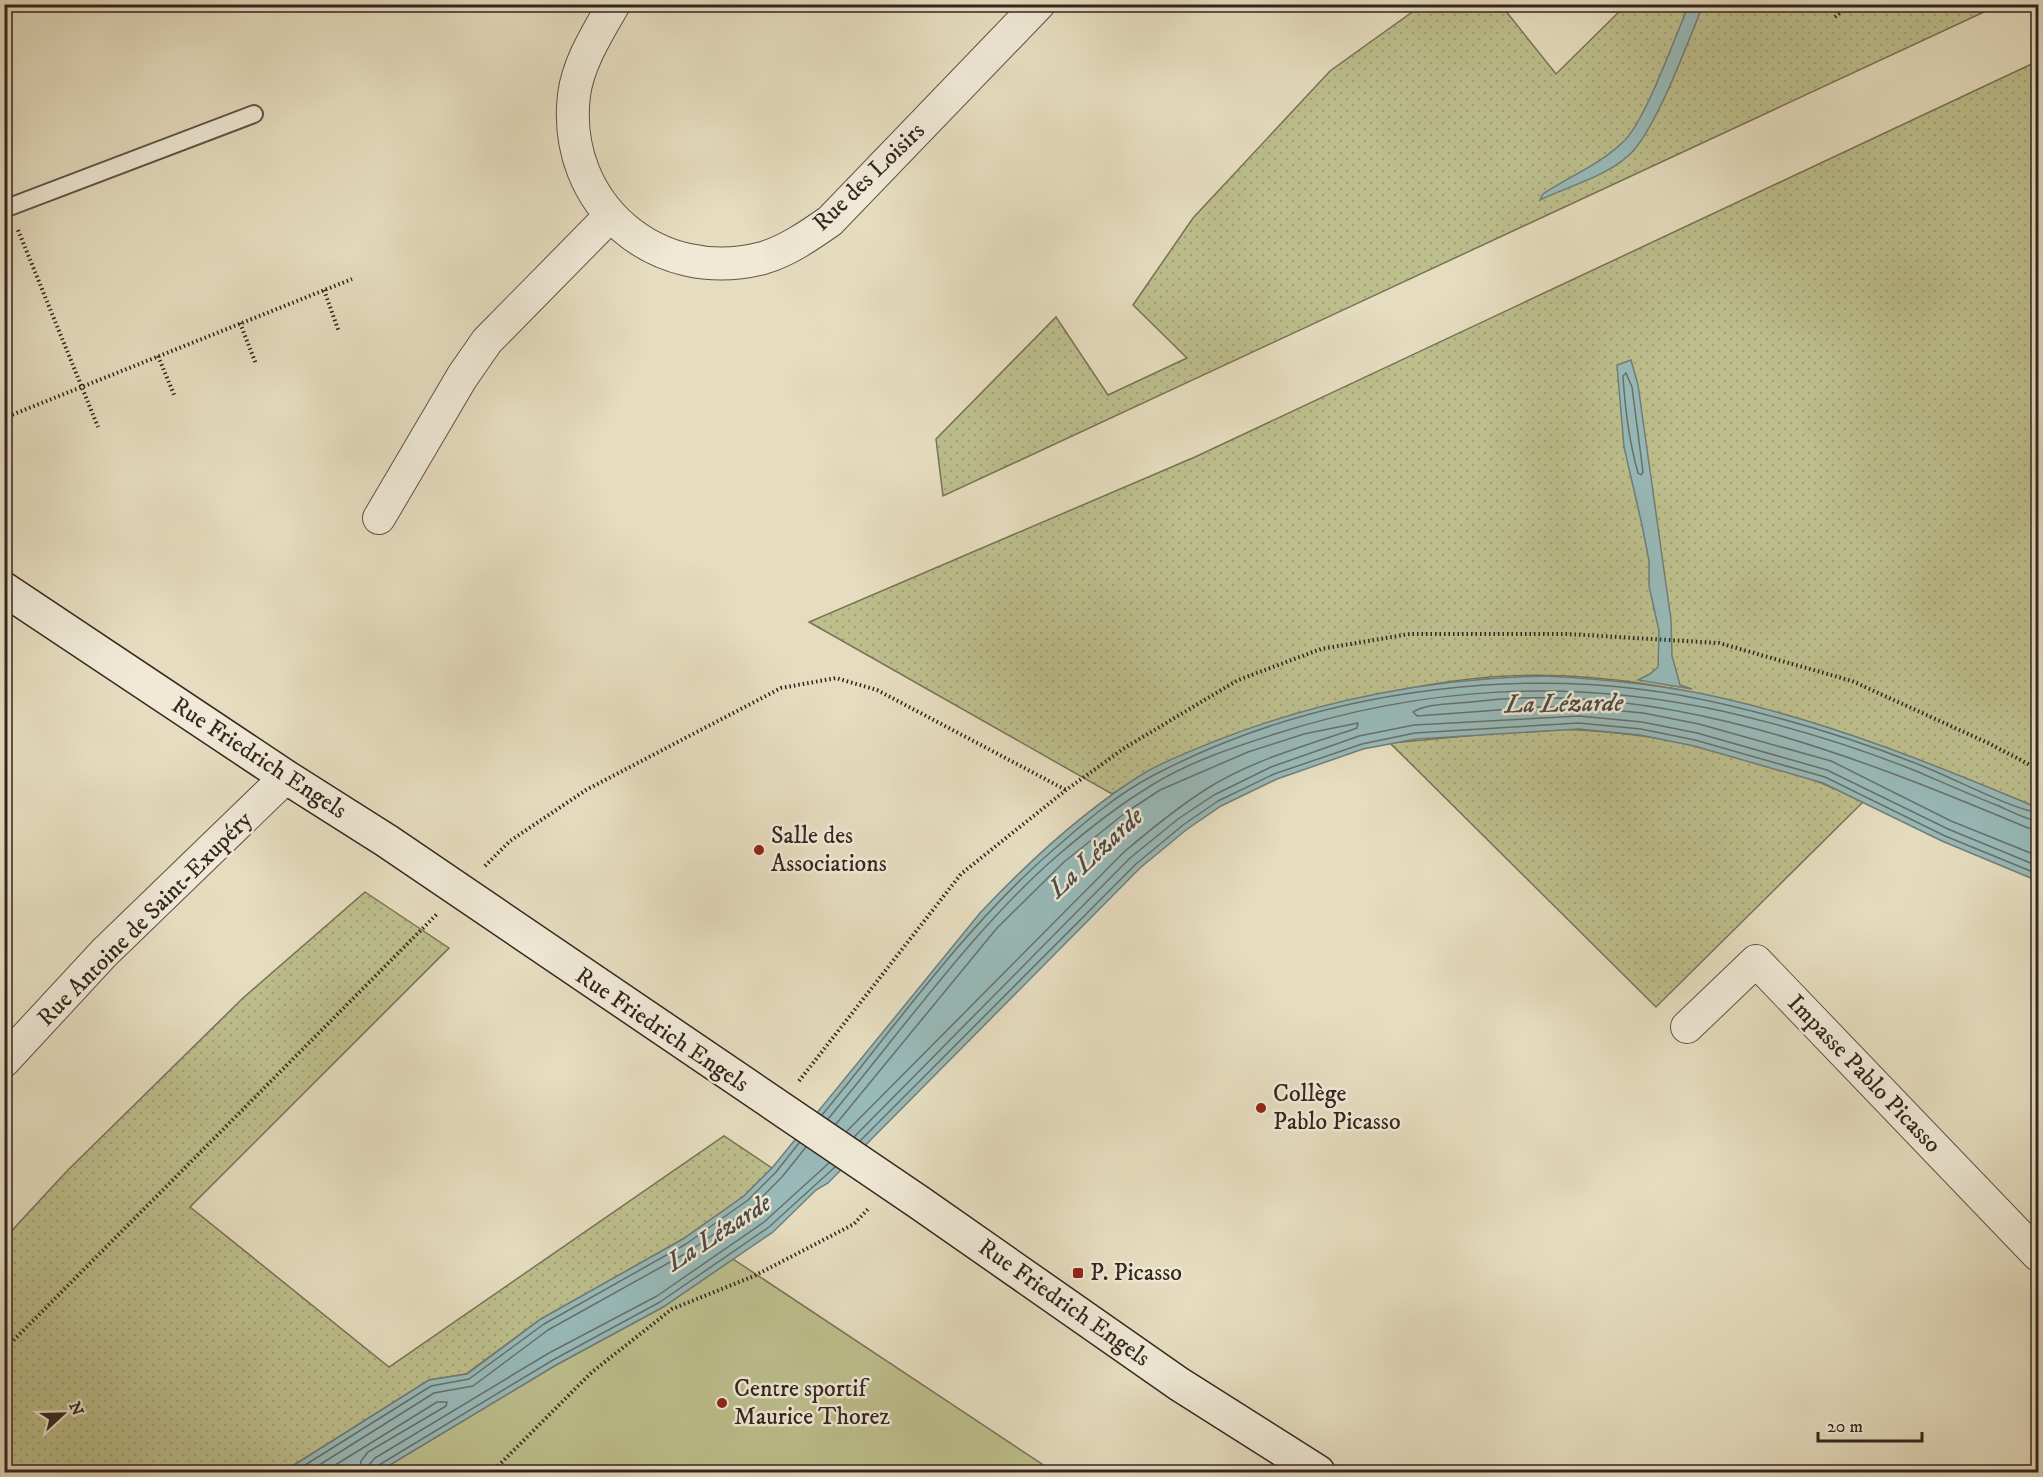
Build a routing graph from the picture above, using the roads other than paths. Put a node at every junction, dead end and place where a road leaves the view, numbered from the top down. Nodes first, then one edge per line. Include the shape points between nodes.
1 (614, 4) edge
2 (1040, 4) edge
3 (254, 114) dead end
4 (7, 208) edge
5 (610, 216) junction
6 (379, 518) dead end
7 (4, 589) edge
8 (286, 777) junction
9 (1687, 1027) dead end
10 (4, 1061) edge
11 (2038, 1255) edge
12 (1318, 1473) edge

1 - 5 street, Rue des Loisirs via 588,50 574,95 575,134 586,178
2 - 5 street, Rue des Loisirs via 830,221 802,240 763,258 722,263 682,261 646,245
3 - 4 lane
5 - 6 street via 487,341
7 - 8 street, Rue Friedrich Engels
8 - 10 street, Rue Antoine de Saint-Exupéry via 104,953
8 - 12 street, Rue Friedrich Engels via 387,841 1179,1384
9 - 11 street, Impasse Pablo Picasso via 1756,961

